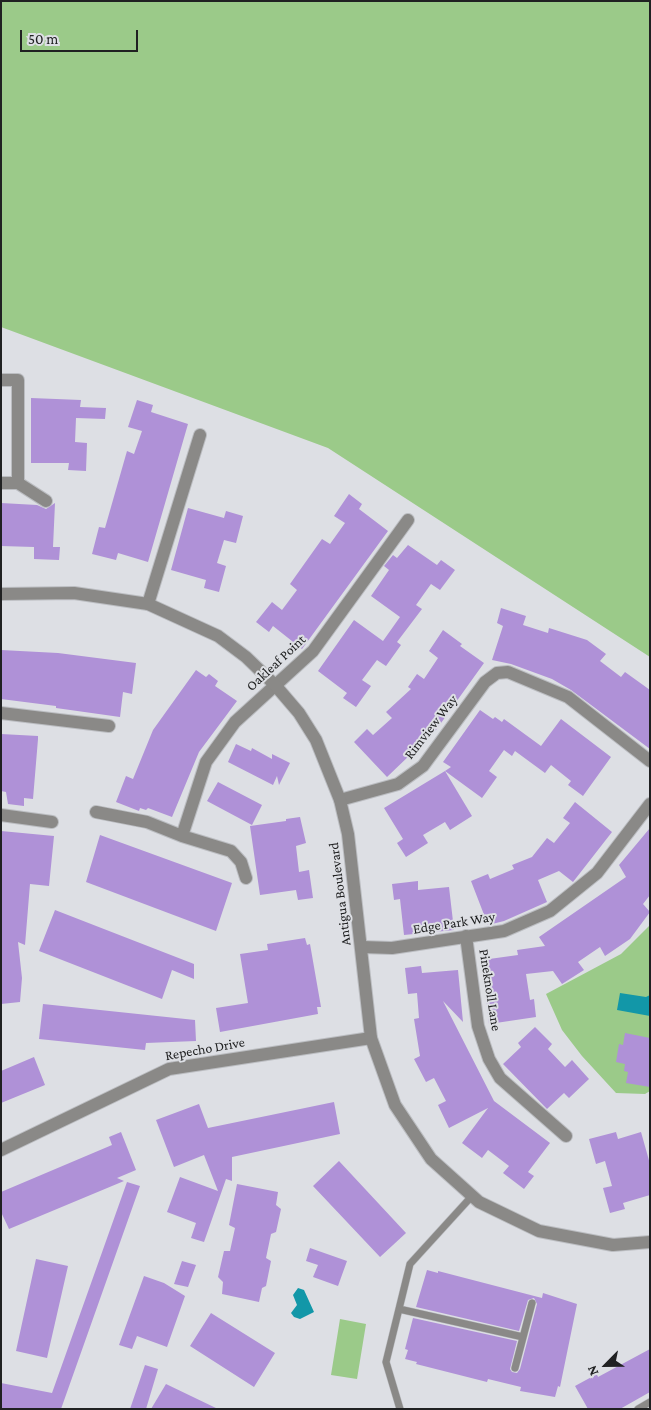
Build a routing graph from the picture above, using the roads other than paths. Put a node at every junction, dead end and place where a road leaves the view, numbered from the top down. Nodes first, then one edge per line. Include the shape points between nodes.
1 (1, 380) edge
2 (200, 435) dead end
3 (1, 482) edge
4 (18, 483) junction
5 (46, 501) dead end
6 (408, 520) dead end
7 (1, 594) edge
8 (148, 604) junction
9 (275, 685) junction
10 (1, 713) edge
11 (109, 726) dead end
12 (650, 761) edge
13 (340, 800) junction
14 (650, 804) edge
15 (96, 812) dead end
16 (1, 815) edge
17 (52, 822) dead end
18 (182, 836) junction
19 (246, 878) dead end
20 (466, 936) junction
21 (362, 947) junction
22 (371, 1038) junction
23 (566, 1136) dead end
24 (1, 1150) edge
25 (472, 1196) junction
26 (650, 1242) edge
27 (532, 1302) dead end
28 (399, 1309) junction
29 (523, 1337) junction
30 (514, 1368) dead end
31 (649, 1405) edge
32 (400, 1409) edge
33 (638, 1409) edge

1 - 4 street via 18,380
2 - 8 street
3 - 4 street
4 - 5 street
6 - 9 street, Oakleaf Point via 313,650
7 - 8 street, Antigua Boulevard via 74,593
8 - 9 street, Antigua Boulevard via 218,636
9 - 13 street, Antigua Boulevard via 299,713 316,740
9 - 18 street, Oakleaf Point via 235,722 206,762
10 - 11 street
12 - 13 street, Rimview Way via 568,698 508,672 497,673 485,682 423,766 398,784
13 - 21 street, Antigua Boulevard via 348,834
14 - 20 street, Edge Park Way via 597,873 550,911 504,931
15 - 18 street via 146,822
16 - 17 street
18 - 19 street via 231,851 241,862
20 - 21 street, Edge Park Way via 392,948
20 - 23 street, Pineknoll Lane via 478,1026 489,1059 500,1078
21 - 22 street, Antigua Boulevard
22 - 24 street, Repecho Drive via 169,1069
22 - 25 street, Antigua Boulevard via 395,1105 431,1159
25 - 26 street, Antigua Boulevard via 539,1231 613,1245
25 - 28 lane via 410,1264
27 - 29 lane
28 - 29 lane
28 - 32 lane via 386,1362
29 - 30 lane
31 - 33 lane

